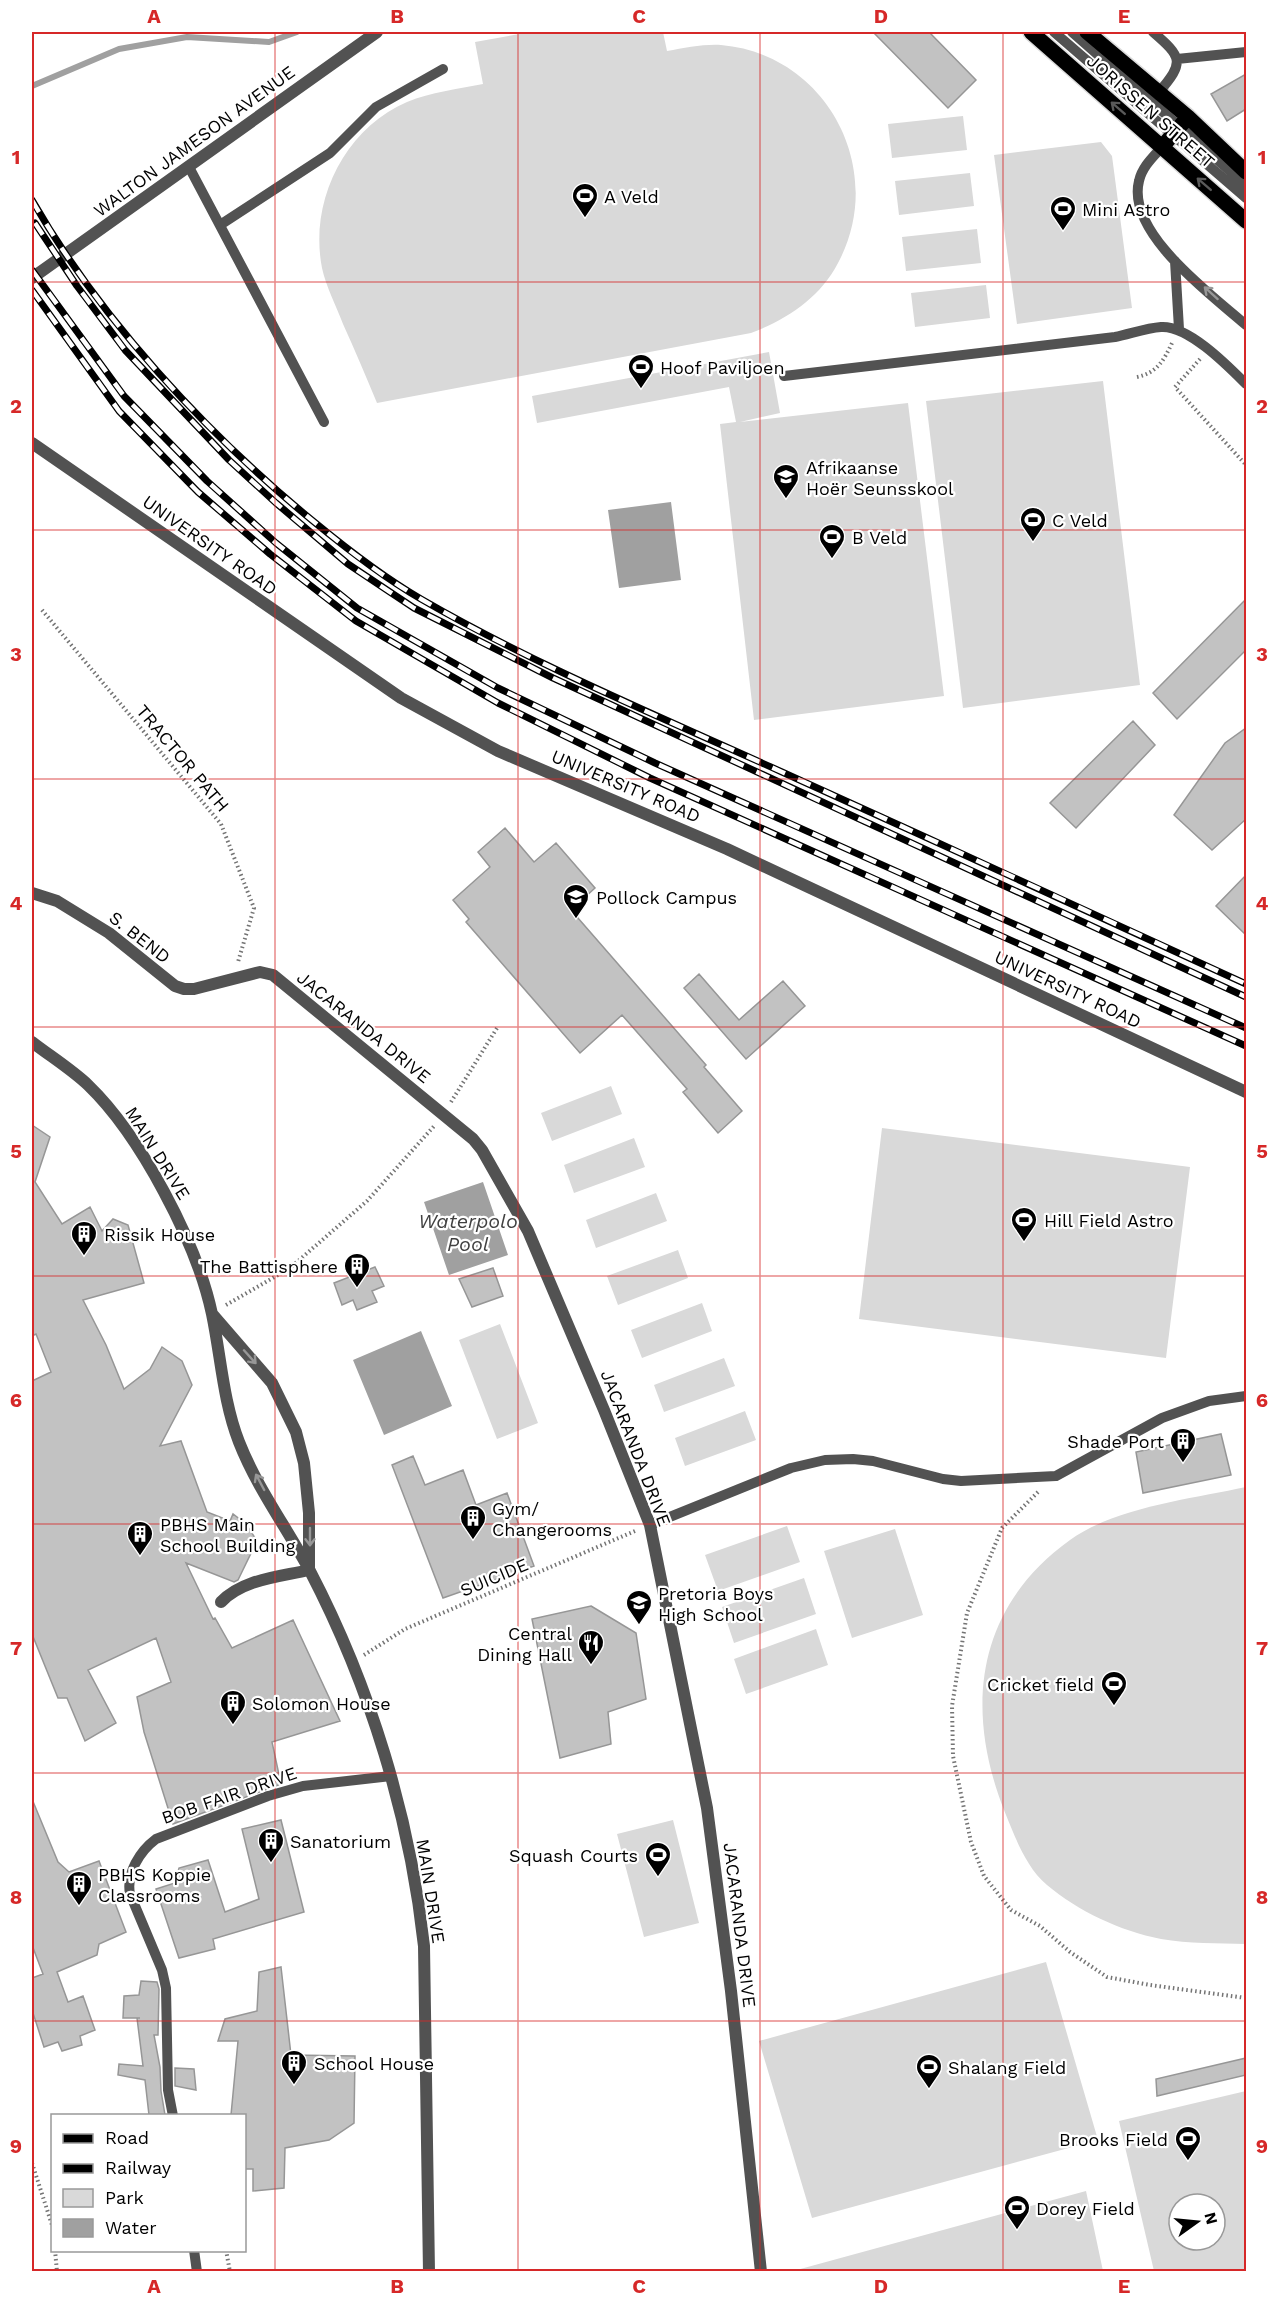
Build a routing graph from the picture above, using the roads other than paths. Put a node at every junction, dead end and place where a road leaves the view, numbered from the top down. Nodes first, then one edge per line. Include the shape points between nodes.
1 (376, 32) edge
2 (1030, 32) edge
3 (1054, 32) edge
4 (1072, 32) edge
5 (1087, 32) edge
6 (1154, 32) edge
7 (1246, 52) edge
8 (1177, 59) junction
9 (443, 69) dead end
10 (1159, 92) junction
11 (1181, 126) junction
12 (1162, 147) junction
13 (189, 167) junction
14 (1246, 172) edge
15 (1246, 185) edge
16 (1246, 198) edge
17 (1246, 221) edge
18 (220, 225) junction
19 (1175, 261) junction
20 (32, 278) edge
21 (1246, 325) edge
22 (1179, 329) junction
23 (784, 376) dead end
24 (1244, 376) edge
25 (324, 422) dead end
26 (32, 443) edge
27 (32, 893) edge
28 (229, 979) joint
29 (32, 1042) edge
30 (1246, 1092) edge
31 (212, 1313) junction
32 (1246, 1396) edge
33 (650, 1525) junction
34 (309, 1570) junction
35 (220, 1602) dead end
36 (392, 1776) junction
37 (172, 2114) edge
38 (194, 2252) edge
39 (197, 2271) edge
40 (429, 2271) edge
41 (761, 2271) edge

1 - 13 street, WALTON JAMESON AVENUE
12 -> 2 main road, JORISSEN STREET
3 - 11 lane, JORISSEN STREET
4 - 11 lane, JORISSEN STREET
5 - 10 main road, JORISSEN STREET
6 - 8 lane via 1173,49
7 - 8 lane
8 - 10 lane via 1177,69
9 - 18 lane via 376,106 340,145
10 - 11 main road, JORISSEN STREET
11 - 12 main road
11 - 14 main road, JORISSEN STREET
11 - 15 lane, JORISSEN STREET
11 - 16 lane, JORISSEN STREET
17 -> 12 main road, JORISSEN STREET
12 - 19 lane via 1140,176 1137,197 1149,227
13 - 18 lane
13 - 20 street, WALTON JAMESON AVENUE
18 - 25 lane
21 -> 19 lane
19 - 22 lane
22 - 23 lane via 1162,327 1103,339
22 - 24 lane
26 - 30 street, UNIVERSITY ROAD via 392,691 498,752 727,849
27 - 28 street, S. BEND via 57,901 109,933 175,986 194,989
28 - 33 street, JACARANDA DRIVE via 260,972 273,975 477,1144 528,1231
29 - 31 street, MAIN DRIVE via 87,1084 143,1156 181,1226
34 -> 31 street, MAIN DRIVE via 239,1444 226,1402
31 -> 34 street, MAIN DRIVE via 272,1383 296,1432 309,1513
32 - 33 lane via 1209,1401 1162,1418 1056,1476 961,1481 873,1461 825,1460 792,1468
33 - 41 street, JACARANDA DRIVE via 707,1808
34 - 35 street via 245,1585
34 - 36 street, MAIN DRIVE via 354,1662
36 - 37 lane, BOB FAIR DRIVE via 294,1788 148,1844 129,1876 128,1885 166,1988
36 - 40 street, MAIN DRIVE via 424,1946
38 - 39 lane

